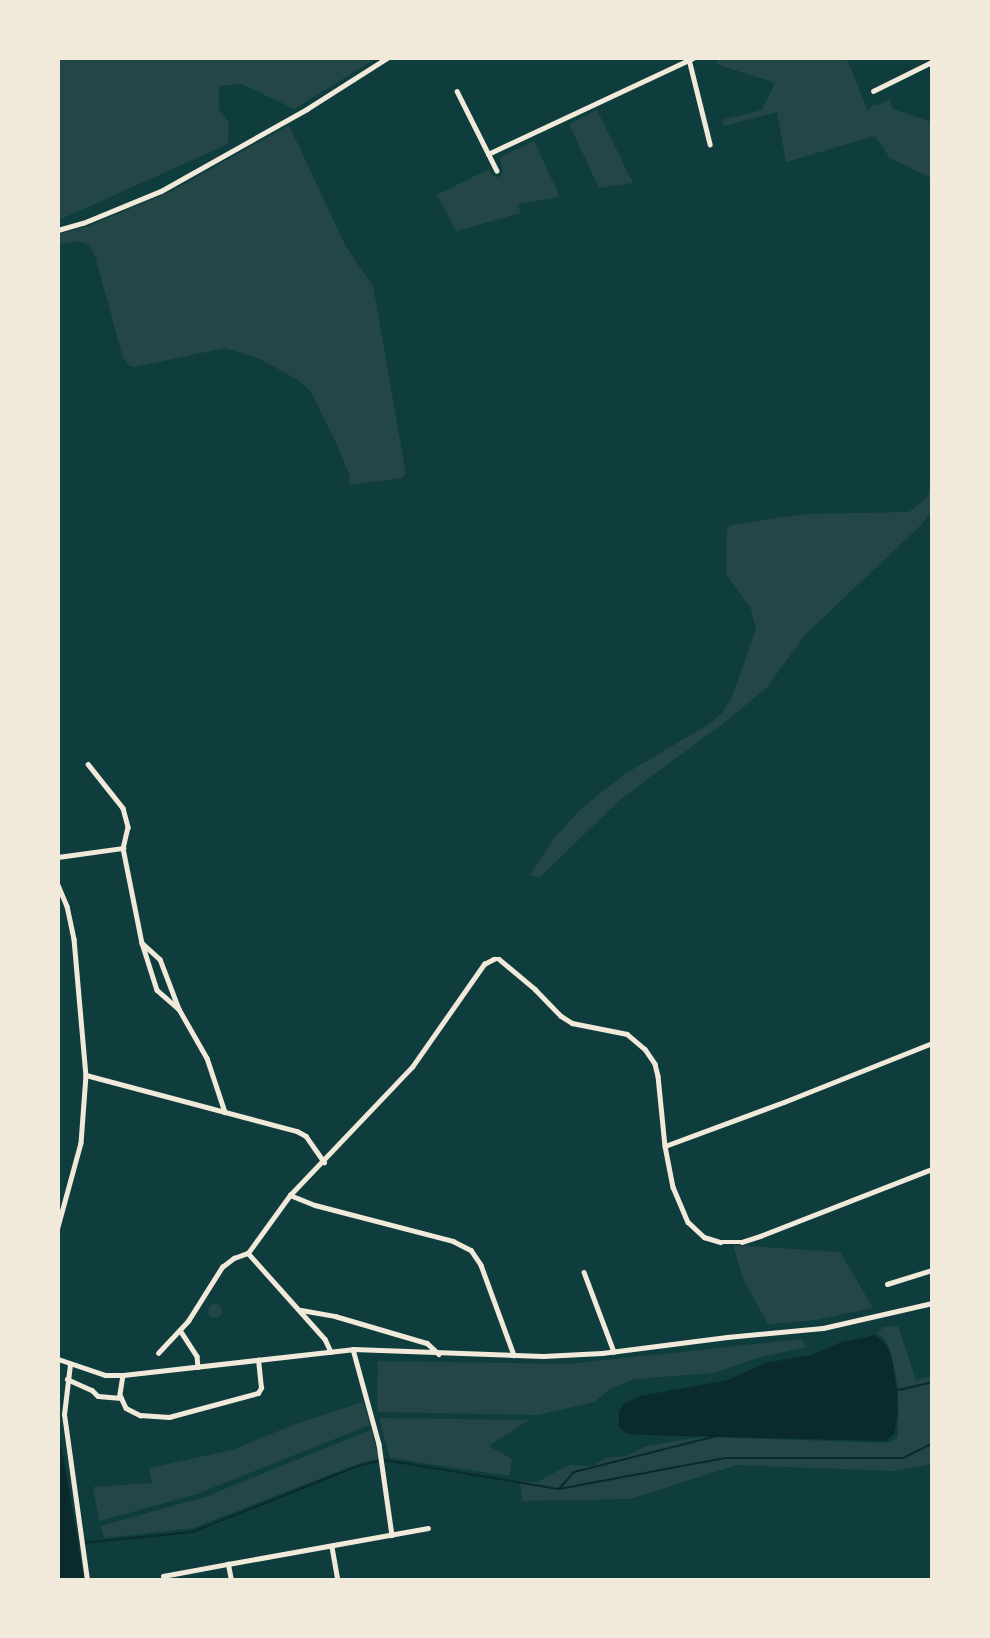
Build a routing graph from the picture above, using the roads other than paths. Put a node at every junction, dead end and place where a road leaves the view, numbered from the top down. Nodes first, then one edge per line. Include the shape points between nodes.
1 (387, 58) edge
2 (690, 59) edge
3 (932, 62) edge
4 (457, 91) dead end
5 (873, 91) dead end
6 (710, 144) dead end
7 (488, 154) junction
8 (497, 171) dead end
9 (58, 230) edge
10 (88, 764) dead end
11 (123, 848) junction
12 (58, 856) edge
13 (58, 885) edge
14 (142, 943) junction
15 (178, 1009) junction
16 (932, 1043) edge
17 (86, 1075) junction
18 (225, 1112) junction
19 (665, 1146) junction
20 (324, 1162) junction
21 (932, 1169) edge
22 (290, 1196) junction
23 (58, 1227) edge
24 (248, 1253) junction
25 (932, 1270) edge
26 (584, 1272) dead end
27 (887, 1284) dead end
28 (932, 1303) edge
29 (301, 1310) junction
30 (180, 1329) junction
31 (353, 1349) junction
32 (331, 1352) junction
33 (614, 1352) junction
34 (158, 1353) dead end
35 (439, 1354) junction
36 (514, 1355) junction
37 (58, 1359) edge
38 (258, 1360) junction
39 (70, 1364) junction
40 (198, 1367) junction
41 (123, 1375) junction
42 (67, 1379) junction
43 (121, 1398) junction
44 (428, 1528) dead end
45 (392, 1535) junction
46 (332, 1547) junction
47 (228, 1564) junction
48 (163, 1576) dead end
49 (87, 1580) edge
50 (231, 1580) edge
51 (338, 1580) edge

1 - 9 street via 307,109 161,191
2 - 6 street
2 - 7 street
3 - 5 street
4 - 7 street
7 - 8 street
10 - 11 street via 123,808 128,827
11 - 12 street
11 - 14 street
13 - 17 street via 74,939
14 - 15 street via 160,959
14 - 15 street via 157,990
15 - 18 street via 207,1058
16 - 19 street
17 - 18 street
17 - 23 street via 81,1143
18 - 20 street via 297,1131 306,1136
19 - 20 street via 655,1064 637,1040 561,1017 535,989 500,959 494,959 484,964 412,1067
19 - 21 street via 673,1187 688,1222 704,1237 720,1242 742,1242 760,1236
20 - 22 street
22 - 24 street
22 - 36 street via 453,1241 471,1250 481,1265
24 - 29 street
24 - 30 street via 222,1268
25 - 27 street
26 - 33 street
28 - 33 street via 823,1328
29 - 32 street
29 - 35 street via 427,1343
30 - 34 street
30 - 40 street via 197,1356
31 - 32 street
31 - 35 street
31 - 45 street via 379,1444
32 - 38 street
33 - 36 street
35 - 36 street
37 - 39 street
38 - 40 street
38 - 43 street via 261,1388 252,1395 169,1417 132,1412
39 - 41 street via 105,1375
39 - 42 street
40 - 41 street
41 - 43 street
42 - 43 street via 98,1396
42 - 49 street via 64,1414
44 - 45 street
45 - 46 street
46 - 47 street
46 - 51 street
47 - 48 street
47 - 50 street

